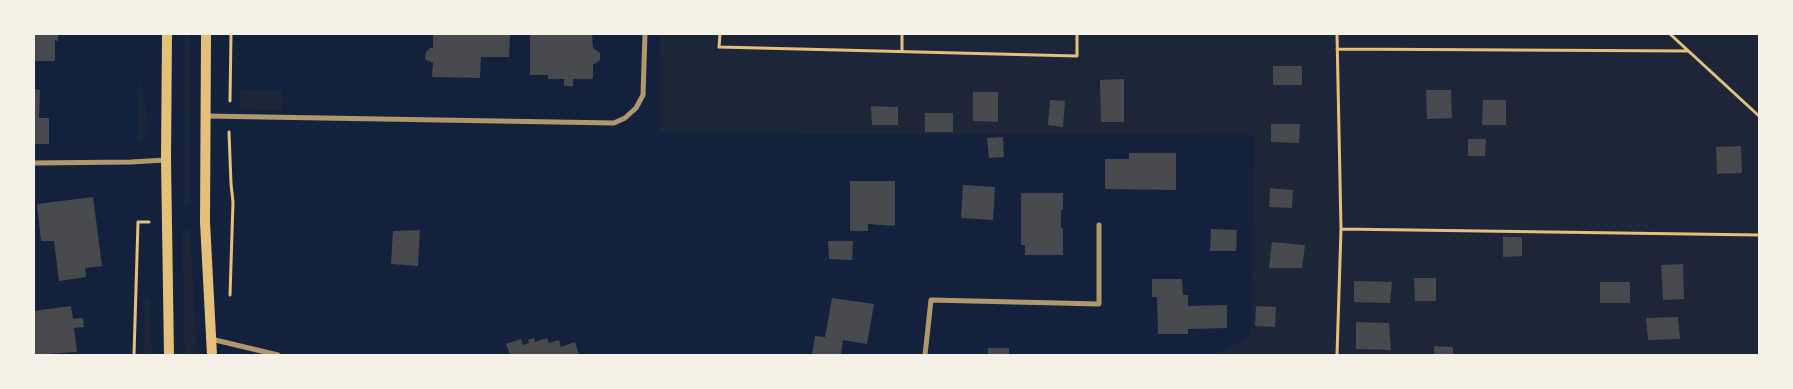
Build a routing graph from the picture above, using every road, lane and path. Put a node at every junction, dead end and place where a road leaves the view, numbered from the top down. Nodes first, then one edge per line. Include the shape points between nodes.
1 (167, 34) edge
2 (206, 34) edge
3 (232, 34) edge
4 (645, 34) edge
5 (720, 34) edge
6 (902, 34) edge
7 (1077, 34) edge
8 (1337, 34) edge
9 (1670, 34) edge
10 (1337, 49) junction
11 (902, 51) junction
12 (1688, 51) junction
13 (206, 116) junction
14 (229, 116) junction
15 (1759, 116) edge
16 (166, 160) junction
17 (34, 163) edge
18 (1099, 225) dead end
19 (1341, 229) junction
20 (1759, 235) edge
21 (230, 300) dead end
22 (211, 340) junction
23 (169, 355) edge
24 (212, 355) edge
25 (278, 355) edge
26 (925, 355) edge
27 (1337, 355) edge

1 - 16 main road
2 - 13 main road
3 - 14 path
4 - 14 street via 643,95 636,108 614,123
5 - 11 path via 720,47
6 - 11 path
7 - 11 path via 1077,56
8 - 10 path
9 - 12 path
10 - 12 path
10 - 19 path
12 - 15 path
13 - 14 street
13 - 22 main road via 205,222
14 - 21 path via 233,202
16 - 17 street
16 - 23 main road
18 - 26 street via 1099,304 931,300
19 - 20 path
19 - 27 path
22 - 24 main road
22 - 25 street

